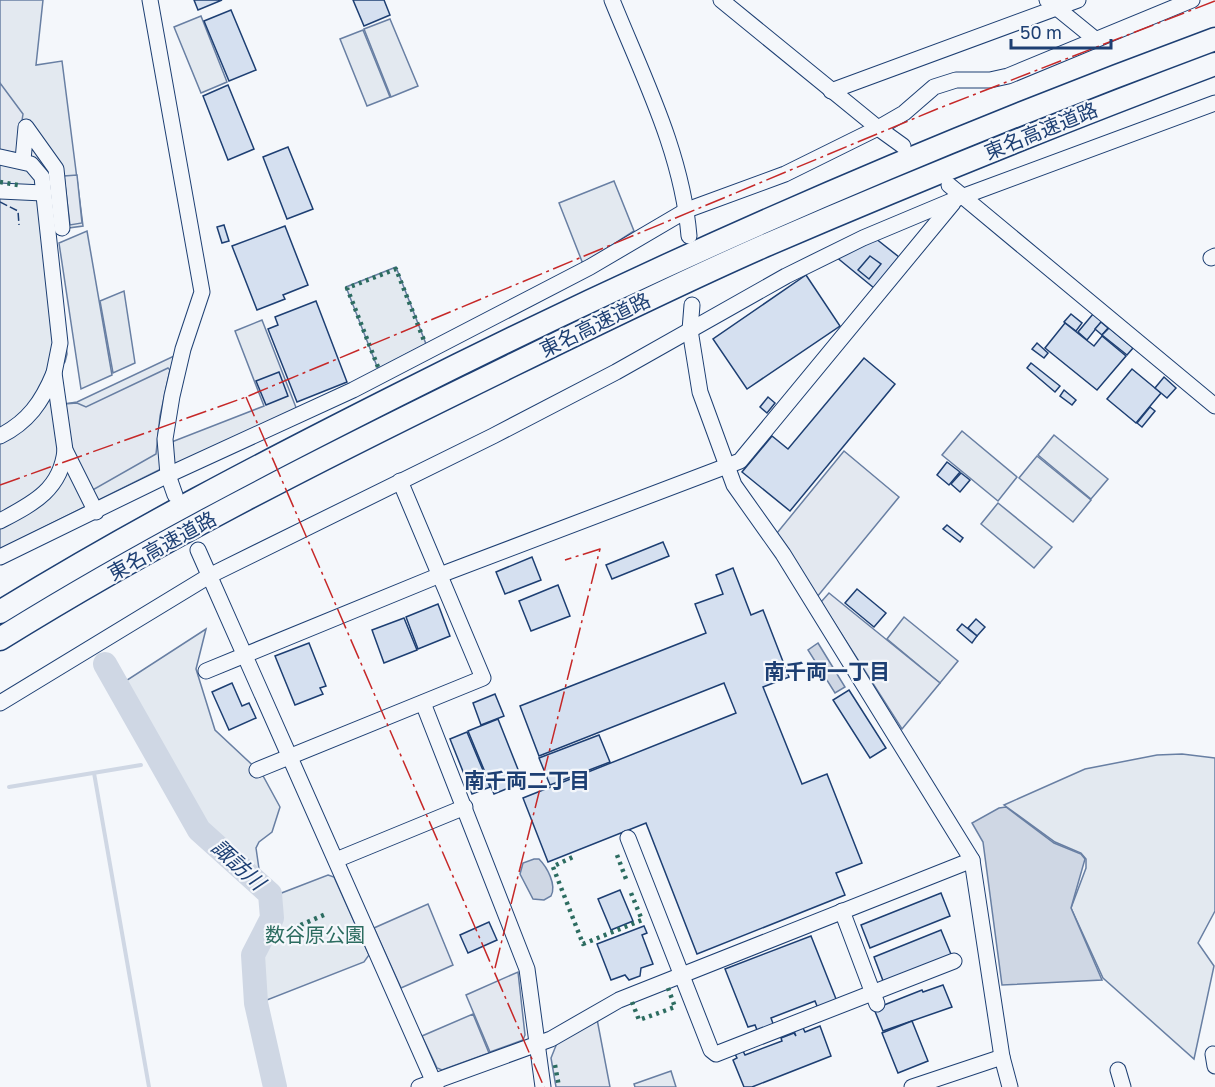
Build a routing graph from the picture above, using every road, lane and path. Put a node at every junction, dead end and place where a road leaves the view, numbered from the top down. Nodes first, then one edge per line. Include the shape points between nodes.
1 (150, 0) edge
2 (612, 0) edge
3 (721, 0) edge
4 (1078, 0) edge
5 (1192, 0) edge
6 (1053, 4) edge
7 (1095, 39) junction
8 (1215, 39) edge
9 (1215, 64) edge
10 (831, 91) junction
11 (1215, 103) edge
12 (878, 128) junction
13 (903, 146) dead end
14 (0, 157) edge
15 (23, 160) junction
16 (0, 191) edge
17 (43, 192) junction
18 (957, 194) junction
19 (687, 210) junction
20 (62, 228) dead end
21 (689, 236) dead end
22 (692, 305) dead end
23 (690, 330) junction
24 (54, 373) junction
25 (1215, 406) edge
26 (0, 436) edge
27 (65, 450) junction
28 (727, 468) junction
29 (168, 475) junction
30 (400, 481) junction
31 (175, 495) dead end
32 (96, 512) junction
33 (0, 521) edge
34 (198, 550) dead end
35 (0, 557) edge
36 (440, 575) junction
37 (209, 576) junction
38 (0, 612) edge
39 (0, 639) edge
40 (245, 655) junction
41 (206, 671) dead end
42 (0, 703) edge
43 (423, 703) junction
44 (291, 756) junction
45 (257, 770) dead end
46 (465, 807) junction
47 (628, 838) dead end
48 (336, 860) junction
49 (972, 860) junction
50 (842, 911) junction
51 (954, 961) dead end
52 (681, 976) junction
53 (874, 998) junction
54 (537, 1044) junction
55 (1002, 1057) junction
56 (1118, 1070) dead end
57 (429, 1085) edge
58 (543, 1087) edge
59 (912, 1087) edge
60 (1010, 1087) edge
61 (1123, 1087) edge

1 - 29 street via 202,292 171,396 165,439
2 - 19 street via 673,151
3 - 10 street
4 - 6 street
5 - 7 street
6 - 7 street
6 - 10 street
7 - 12 street via 1008,76 956,80 934,87 904,113
8 - 38 highway, 東名高速道路 via 962,137 543,322 269,461
9 - 39 highway, 東名高速道路 via 981,154 648,299 239,503
10 - 12 street
11 - 18 street
12 - 13 street
12 - 19 street via 785,174
14 - 15 street
15 - 17 street via 42,177
15 - 20 street via 26,127 53,162
16 - 17 street
17 - 24 street via 60,343
18 - 23 street via 786,276
18 - 25 street
18 - 28 street via 740,461
19 - 21 street
19 - 29 street via 590,267 364,385
22 - 23 street
23 - 28 street via 700,392
23 - 30 street via 493,436
24 - 26 street via 36,408
24 - 27 street
27 - 32 street
27 - 33 street via 64,463 51,487 32,504
28 - 36 street
28 - 49 street via 734,485 783,554
29 - 31 street
29 - 32 street
30 - 36 street
30 - 37 street
32 - 35 street
34 - 37 street
36 - 40 street
36 - 43 street via 483,678
37 - 40 street
37 - 42 street
40 - 41 street
40 - 44 street
43 - 44 street
43 - 46 street
44 - 45 street
44 - 48 street
46 - 48 street
46 - 54 street via 527,969
47 - 52 street
48 - 57 street
49 - 50 street
49 - 55 street
50 - 52 street
50 - 53 street
51 - 53 street
52 - 53 street via 716,1054
52 - 54 street via 619,1000
54 - 57 street
54 - 58 street
55 - 59 street
55 - 60 street
56 - 61 street

